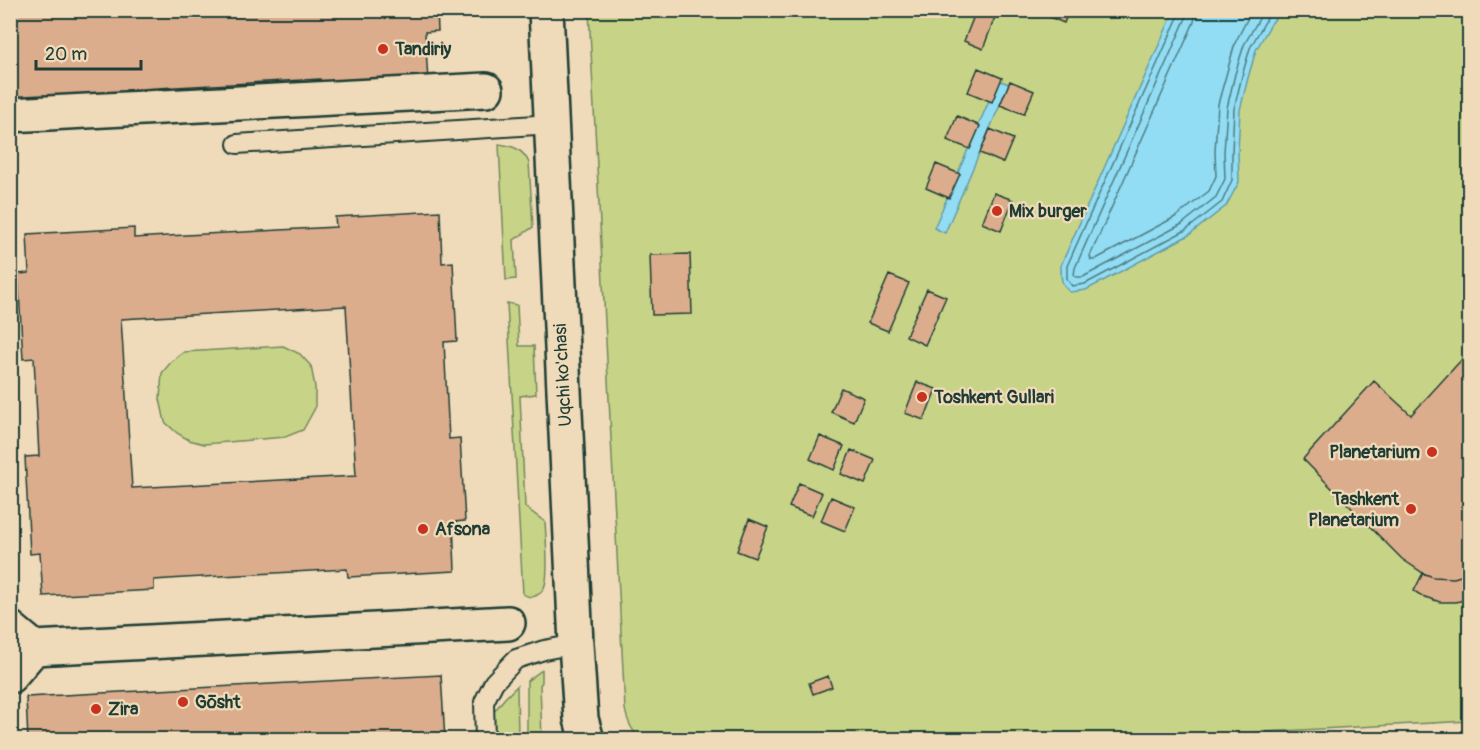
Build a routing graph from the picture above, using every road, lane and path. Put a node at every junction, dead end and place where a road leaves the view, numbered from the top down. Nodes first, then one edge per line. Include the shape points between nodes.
1 (546, 10) edge
2 (486, 90) dead end
3 (10, 115) edge
4 (552, 124) junction
5 (237, 144) dead end
6 (508, 623) dead end
7 (22, 638) edge
8 (576, 644) junction
9 (10, 676) edge
10 (485, 740) edge
11 (587, 740) edge

1 - 4 street, Uqchi ko'chasi
2 - 3 street
4 - 5 lane
4 - 8 street, Uqchi ko'chasi
6 - 7 street
7 - 9 street
8 - 10 lane via 516,659 494,682 484,702
8 - 11 street, Uqchi ko'chasi via 581,719

